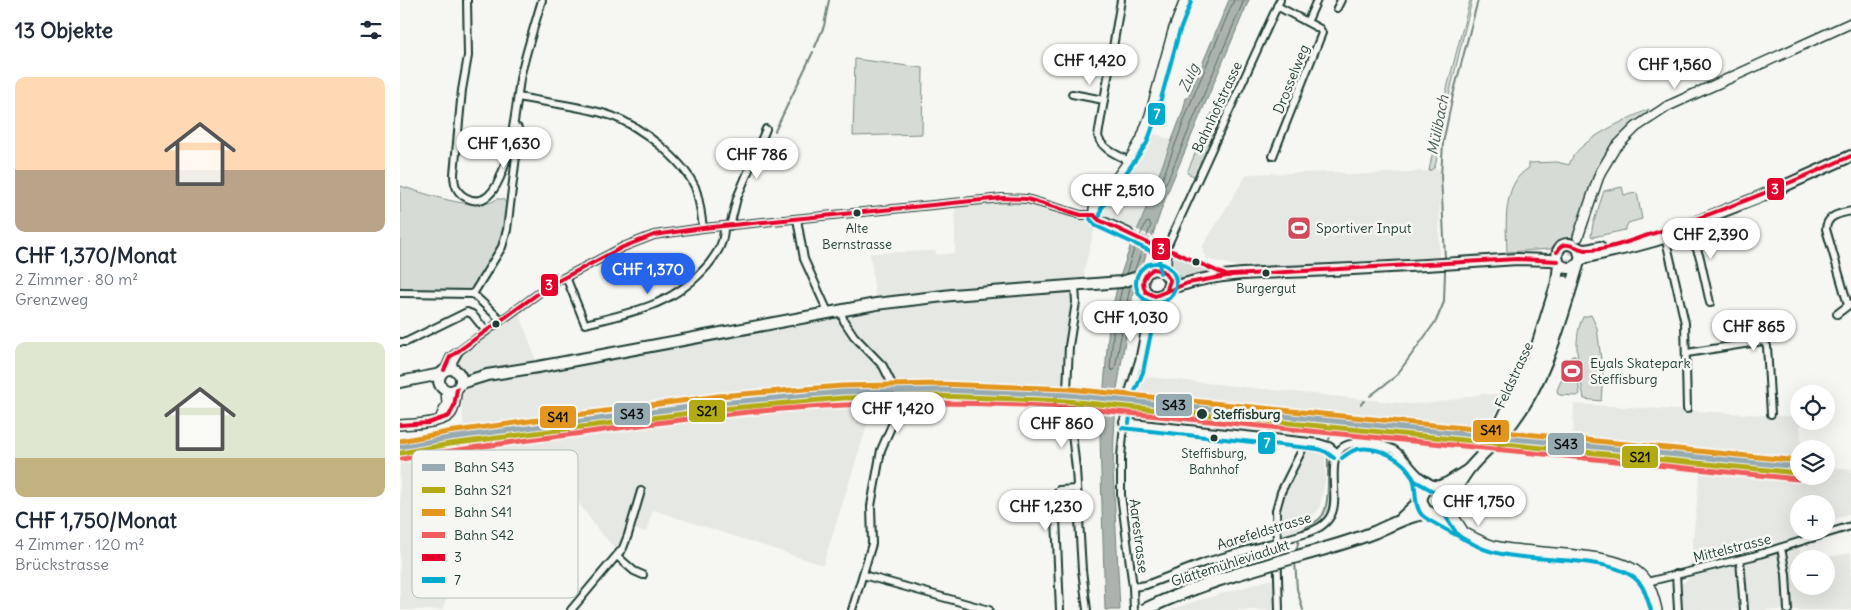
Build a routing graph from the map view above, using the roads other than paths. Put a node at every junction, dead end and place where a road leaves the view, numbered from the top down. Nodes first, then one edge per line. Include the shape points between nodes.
1 (467, 0) edge
2 (542, 0) edge
3 (1121, 0) edge
4 (1185, 0) edge
5 (1317, 0) edge
6 (1341, 0) edge
7 (1279, 3) edge
8 (1337, 8) dead end
9 (1309, 18) dead end
10 (1851, 23) edge
11 (1072, 94) dead end
12 (518, 97) junction
13 (1104, 100) junction
14 (514, 126) junction
15 (766, 129) dead end
16 (1273, 156) dead end
17 (1851, 156) edge
18 (1128, 161) junction
19 (1851, 210) edge
20 (1094, 215) junction
21 (797, 219) junction
22 (1688, 225) junction
23 (727, 226) junction
24 (703, 228) junction
25 (1128, 233) tunnel mouth
26 (1666, 236) junction
27 (1578, 237) tunnel mouth
28 (1156, 245) tunnel mouth
29 (1578, 248) junction
30 (1165, 251) junction
31 (1558, 259) junction
32 (1579, 262) junction
33 (1147, 273) junction
34 (1167, 275) junction
35 (566, 277) junction
36 (1565, 281) tunnel mouth
37 (1189, 282) junction
38 (1117, 283) junction
39 (1075, 286) junction
40 (1144, 290) junction
41 (400, 293) edge
42 (1164, 293) junction
43 (473, 294) junction
44 (1710, 302) dead end
45 (1849, 304) edge
46 (840, 310) junction
47 (828, 312) junction
48 (1837, 314) dead end
49 (1148, 315) junction
50 (501, 320) junction
51 (486, 332) junction
52 (400, 342) edge
53 (459, 351) junction
54 (1687, 353) junction
55 (453, 376) junction
56 (405, 381) edge
57 (443, 388) junction
58 (1687, 409) dead end
59 (1771, 414) dead end
60 (440, 420) junction
61 (1123, 422) junction
62 (400, 425) edge
63 (1304, 442) junction
64 (1489, 448) junction
65 (1338, 453) junction
66 (1469, 469) junction
67 (1419, 476) junction
68 (1437, 487) junction
69 (1077, 489) junction
70 (640, 492) dead end
71 (1421, 496) junction
72 (1451, 503) junction
73 (1432, 514) junction
74 (1400, 520) junction
75 (1851, 526) edge
76 (1462, 530) junction
77 (1276, 542) junction
78 (1780, 548) junction
79 (617, 556) junction
80 (1740, 560) junction
81 (1676, 574) junction
82 (643, 575) dead end
83 (863, 575) junction
84 (1647, 582) junction
85 (1133, 588) junction
86 (571, 610) edge
87 (852, 610) edge
88 (989, 610) edge
89 (1060, 610) edge
90 (1088, 610) edge
91 (1134, 610) edge
92 (1144, 610) edge
93 (1279, 610) edge
94 (1657, 610) edge
95 (1678, 610) edge
96 (1744, 610) edge
97 (1788, 610) edge

1 - 14 street via 468,49 454,174 456,189 463,196 478,200 492,190 503,170
2 - 12 street
3 - 13 street
4 - 18 main road via 1172,32 1145,131
5 - 9 street
6 - 8 street
7 - 16 street, Drosselweg via 1322,33
7 - 30 street, Bahnhofstrasse
10 - 27 main road via 1681,100 1643,121 1622,140 1604,164
11 - 13 street
12 - 14 street
12 - 24 street via 612,116 647,135 689,176 699,198
13 - 18 street via 1099,140
14 - 43 street via 519,130 519,138 507,230 502,247
15 - 23 street
17 - 22 main road
18 - 20 main road via 1095,207
19 - 45 street via 1832,216 1826,222
20 - 21 street via 1081,215 1040,202 1011,198
20 - 25 main road
21 - 23 street
21 - 47 street via 804,258
22 - 26 main road
22 - 29 main road via 1588,250
22 - 44 street
23 - 24 street
23 - 35 street via 722,246 696,278 673,296 624,315 585,324
24 - 35 street via 646,237
26 - 32 main road
26 - 54 street via 1684,318
28 - 30 main road
29 - 31 main road via 1568,244 1560,247
29 - 32 main road via 1581,253
30 - 33 main road
30 - 34 main road
31 - 32 main road via 1564,267 1570,268
31 - 37 main road via 1244,274
31 - 64 main road via 1557,282 1534,354
32 - 64 main road via 1535,385 1514,421
33 - 34 main road via 1160,269
33 - 38 main road
33 - 40 main road via 1142,282
34 - 37 main road
34 - 42 main road via 1170,285
35 - 50 street
36 - 64 main road, Feldstrasse via 1532,374 1511,416
37 - 42 main road
38 - 39 main road
38 - 40 main road
39 - 46 main road via 924,298
39 - 69 street via 1067,392
40 - 42 main road via 1155,296
40 - 49 street
41 - 43 street
42 - 49 street
43 - 50 street
45 - 48 street
46 - 47 main road
46 - 83 street via 854,336 883,366 892,382 895,399 895,418 881,450 871,512 872,544
47 - 55 main road via 538,367
49 - 61 street, Aarestrasse
50 - 51 street
51 - 52 street via 477,318 468,312
51 - 53 street
53 - 55 street via 453,362
53 - 55 street via 450,357
54 - 58 street
54 - 59 street via 1763,341 1767,346
55 - 56 main road
55 - 57 main road via 439,380
55 - 57 main road via 451,391
55 - 60 main road via 452,412
56 - 57 main road
57 - 60 main road via 448,404
60 - 62 main road
61 - 63 street
61 - 85 street, Aarestrasse via 1121,486
63 - 65 street via 1324,444
63 - 77 street via 1278,501
64 - 66 main road, Feldstrasse
65 - 67 street via 1352,443 1385,446 1400,453
65 - 77 street, Aarefeldstrasse via 1334,466 1334,506 1328,521 1304,534
66 - 68 main road, Feldstrasse
66 - 72 main road, Feldstrasse
67 - 68 street
67 - 71 street
68 - 71 main road via 1426,489
68 - 72 main road via 1447,491
69 - 89 street via 1059,490 1054,497
69 - 90 street
70 - 79 street via 628,535
71 - 73 main road via 1426,510
71 - 74 highway
72 - 73 main road via 1444,513
72 - 76 main road via 1452,514
73 - 74 highway
73 - 76 main road
74 - 92 highway, Glättemühleviadukt, bridge via 1367,535 1191,589
75 - 78 street, Mittelstrasse
76 - 84 main road via 1496,546 1603,558 1634,569
77 - 85 street, Aarefeldstrasse
77 - 93 street
78 - 80 street, Mittelstrasse
78 - 97 street via 1786,574
79 - 82 street
79 - 86 street
80 - 81 street, Mittelstrasse
80 - 96 street
81 - 84 street, Mittelstrasse
81 - 95 street
83 - 87 street
83 - 88 street
84 - 94 main road
85 - 91 street, Aarestrasse

